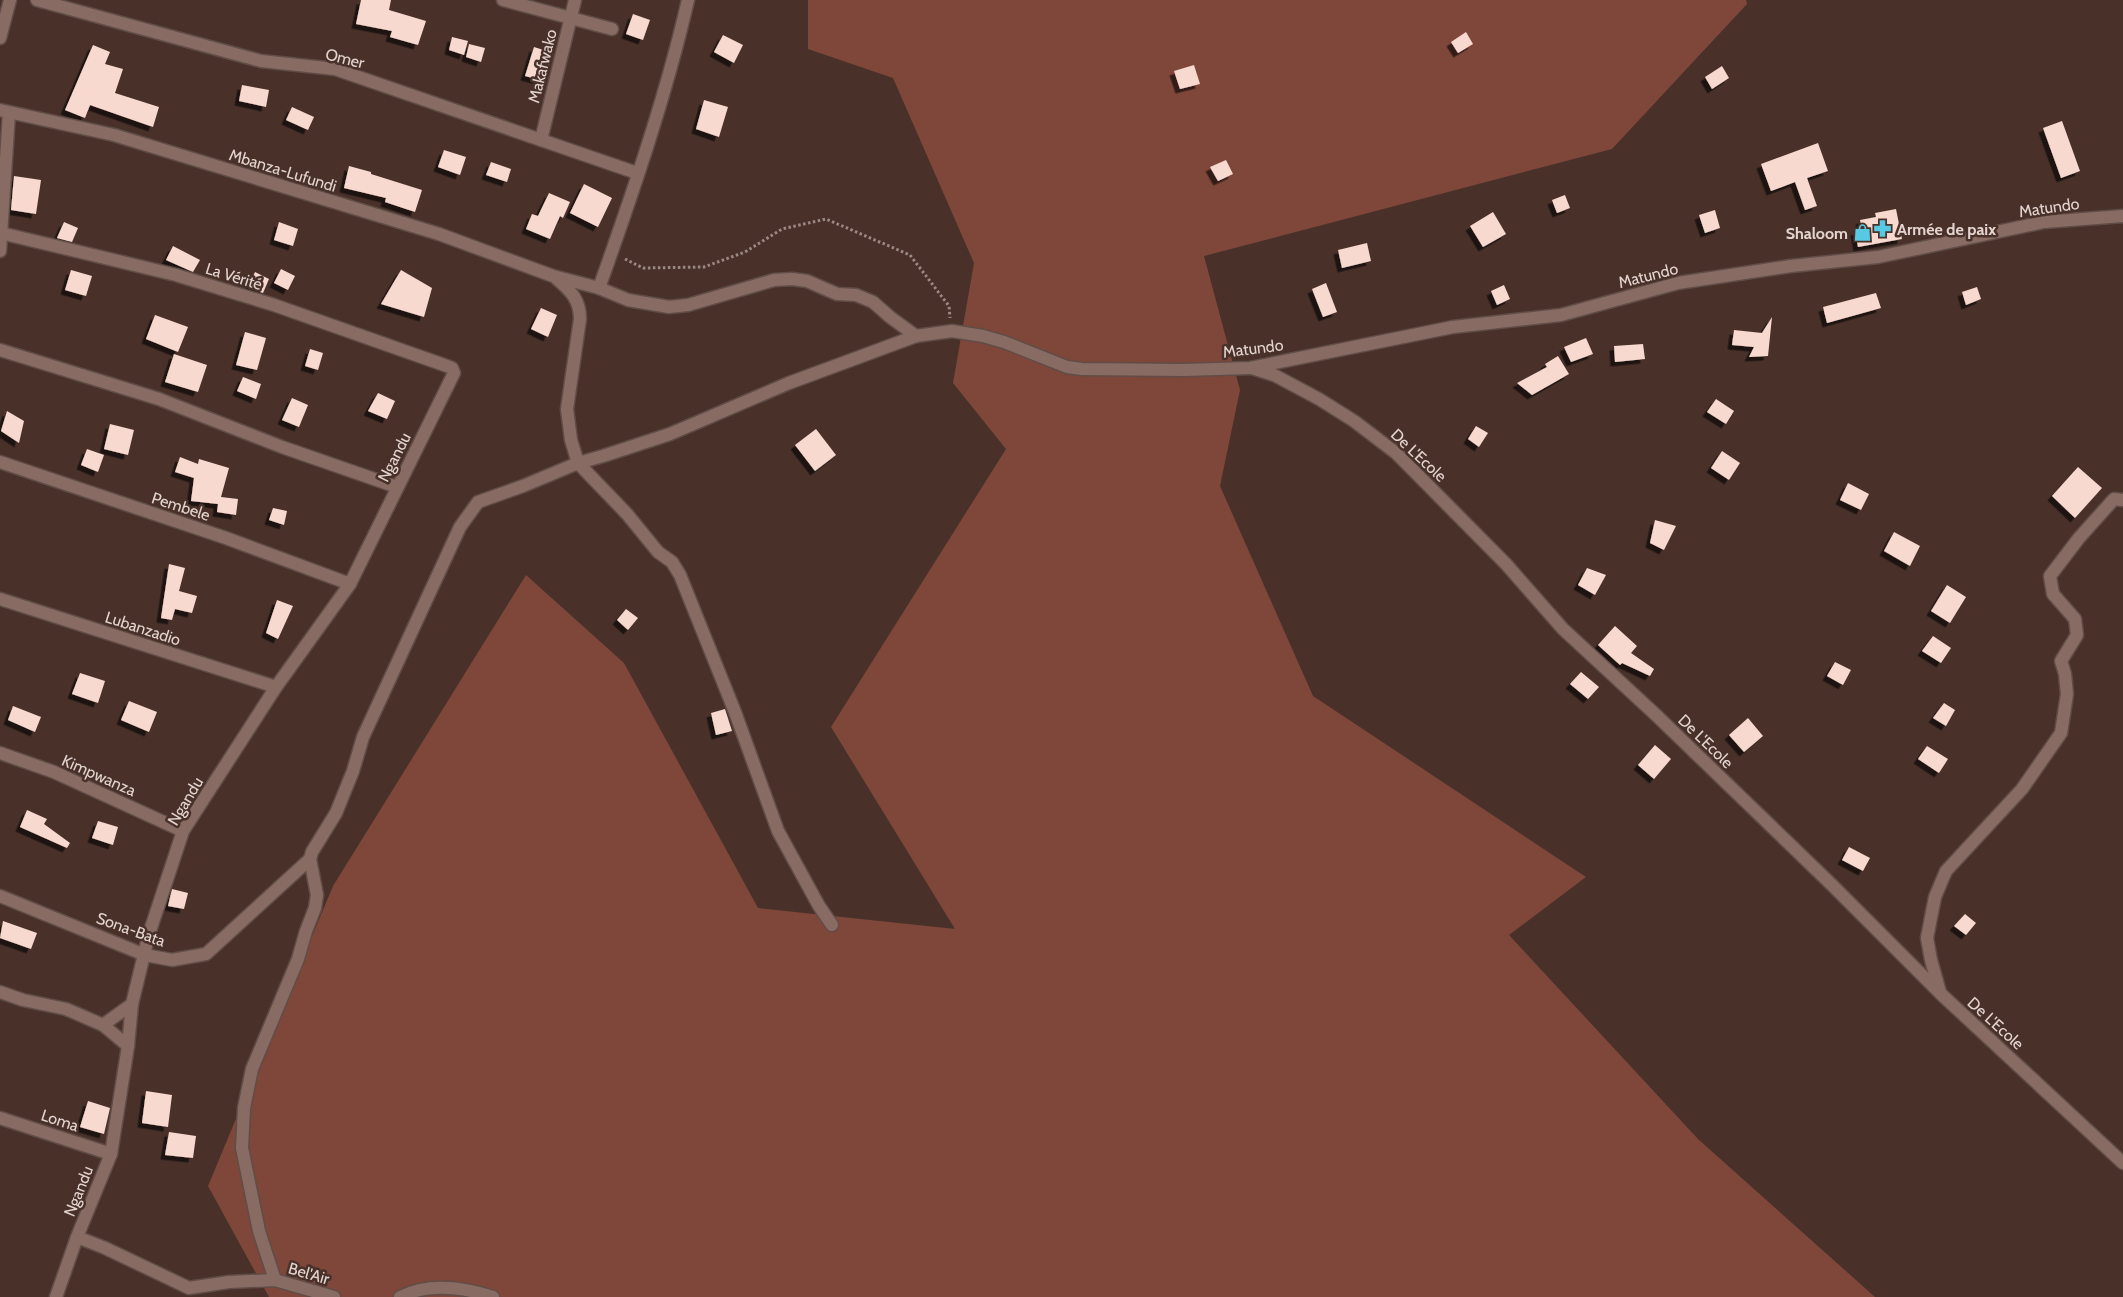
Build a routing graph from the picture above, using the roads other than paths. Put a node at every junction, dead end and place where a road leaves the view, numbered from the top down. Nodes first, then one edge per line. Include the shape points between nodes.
1 (10, 0) edge
2 (36, 0) edge
3 (503, 0) edge
4 (575, 0) edge
5 (688, 0) edge
6 (570, 20) junction
7 (612, 29) dead end
8 (0, 38) edge
9 (4, 111) edge
10 (541, 140) junction
11 (637, 173) junction
12 (2123, 216) edge
13 (1, 233) edge
14 (0, 251) edge
15 (553, 276) junction
16 (599, 288) junction
17 (916, 336) junction
18 (0, 350) edge
19 (452, 368) joint
20 (1250, 368) junction
21 (0, 462) edge
22 (578, 463) junction
23 (397, 487) junction
24 (2123, 500) edge
25 (350, 584) junction
26 (0, 599) edge
27 (276, 687) junction
28 (0, 753) edge
29 (183, 831) junction
30 (310, 859) junction
31 (0, 896) edge
32 (832, 925) dead end
33 (145, 955) junction
34 (0, 992) edge
35 (1941, 994) junction
36 (132, 1004) junction
37 (103, 1025) junction
38 (128, 1046) junction
39 (0, 1118) edge
40 (111, 1154) junction
41 (2123, 1163) edge
42 (77, 1237) junction
43 (275, 1280) junction
44 (187, 1293) edge
45 (56, 1297) edge
46 (334, 1297) edge
47 (400, 1297) edge
48 (494, 1297) edge

1 - 8 street
2 - 10 street, Omer via 261,61 335,69
3 - 6 street
4 - 6 street, Makafwako
5 - 11 street
6 - 7 street
6 - 10 street, Makafwako
9 - 13 street
9 - 15 street, Mbanza-Lufundi via 114,135 439,234
10 - 11 street, Omer
11 - 16 street
12 - 20 street, Matundo via 2044,222 1878,257 1678,283 1561,315 1453,327
13 - 14 street
13 - 19 street, La Vérité via 176,275 274,305
15 - 16 street, Mbanza-Lufundi
15 - 22 street via 580,307 567,409
16 - 17 street, Mbanza-Lufundi via 628,300 670,307 792,278 837,294 856,295 873,302
17 - 20 street, Matundo via 952,331 1004,342 1067,367
17 - 22 street, Matundo via 789,383 670,434
18 - 23 street via 159,399
19 - 23 street, Ngandu via 453,377
20 - 35 street, De L'Ecole via 1274,375 1319,399 1396,453 1506,564 1563,629 1656,715
21 - 25 street, Pembele via 226,538
22 - 30 street, Sona-Bata via 478,502 469,513 363,737 354,771 336,813
22 - 32 street via 658,552 672,562 680,575 735,712 778,832
23 - 25 street, Ngandu
24 - 35 street via 2114,499 2050,576 2052,594 2075,619 2077,636 2061,661 2067,694 2061,733 2022,789 1946,871 1935,897 1927,938
25 - 27 street, Ngandu
26 - 27 street, Lubanzadio
27 - 29 street, Ngandu
28 - 29 street, Kimpwanza via 54,772
29 - 33 street, Ngandu
30 - 33 street, Sona-Bata via 206,954 172,960
30 - 43 street via 317,895 315,908 298,959 252,1070 244,1108 242,1148 260,1231
31 - 33 street, Sona-Bata
33 - 36 street, Ngandu
34 - 37 street via 66,1009
35 - 41 street, De L'Ecole
36 - 37 street
36 - 38 street, Ngandu
37 - 38 street
38 - 40 street, Ngandu
39 - 40 street, Loma
40 - 42 street, Ngandu
42 - 44 street via 105,1248
42 - 45 street, Ngandu
43 - 44 street, Bel'Air via 229,1282
43 - 46 street, Bel'Air
47 - 48 street via 414,1290 450,1287

